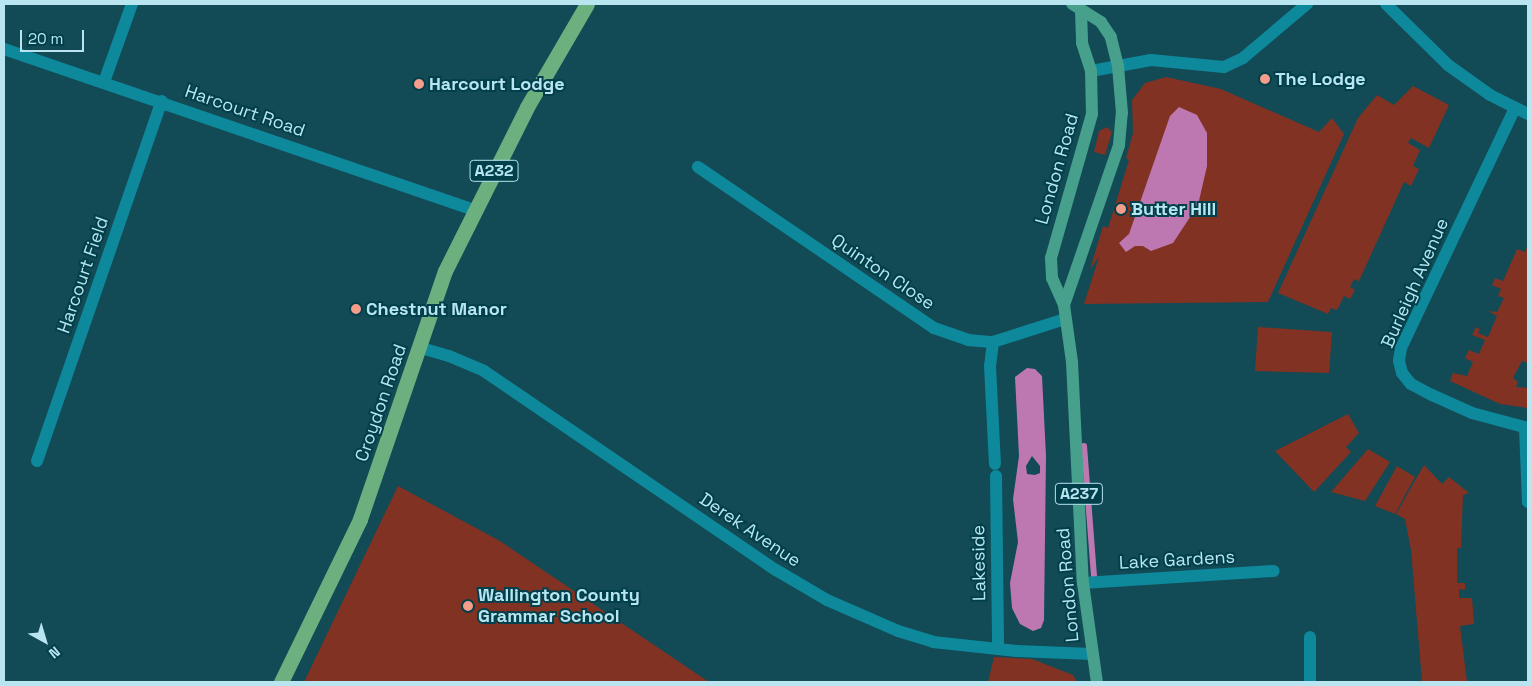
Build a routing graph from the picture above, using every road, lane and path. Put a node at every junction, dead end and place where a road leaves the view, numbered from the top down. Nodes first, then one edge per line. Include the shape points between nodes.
1 (132, 4) edge
2 (587, 4) edge
3 (1307, 4) edge
4 (1386, 4) edge
5 (1075, 6) edge
6 (4, 49) edge
7 (1118, 66) junction
8 (1091, 71) junction
9 (104, 82) junction
10 (162, 101) junction
11 (1515, 108) junction
12 (1528, 114) edge
13 (698, 167) dead end
14 (474, 210) junction
15 (1064, 305) junction
16 (1065, 319) junction
17 (993, 342) junction
18 (421, 348) junction
19 (1527, 428) edge
20 (37, 461) dead end
21 (1528, 502) edge
22 (1274, 571) dead end
23 (1082, 583) junction
24 (1310, 637) dead end
25 (998, 649) junction
26 (1092, 654) junction
27 (281, 682) edge
28 (1097, 682) edge
29 (1310, 682) edge

1 - 9 street
2 - 14 highway, Croydon Road / A232 via 527,107
3 - 7 street via 1243,58 1224,67 1216,69 1173,60
4 - 11 street via 1448,65 1490,96
5 - 7 main road, A237 via 1101,22 1107,30
5 - 8 main road, London Road / A237
6 - 9 street, Harcourt Road
7 - 8 street
7 - 15 main road, London Road / A237 via 1122,113 1119,145
8 - 15 main road, London Road / A237 via 1092,114 1051,258 1052,278
9 - 10 street, Harcourt Road
10 - 14 street, Harcourt Road
10 - 20 street, Harcourt Field
11 - 12 street
11 - 19 street, Burleigh Avenue via 1401,348 1399,361 1402,373 1411,384 1472,413
13 - 17 street, Quinton Close via 934,328 968,340
14 - 18 highway, Croydon Road / A232 via 445,272
15 - 16 main road, London Road / A237
16 - 17 street, Quinton Close
16 - 23 main road, London Road / A237 via 1072,362
17 - 25 street, Lakeside via 990,366 996,470
18 - 25 street, Derek Avenue via 484,371 776,570 827,600 898,631 933,642
18 - 27 highway, Croydon Road / A232 via 360,518
19 - 21 street
22 - 23 street, Lake Gardens
23 - 26 main road, London Road / A237
24 - 29 street
25 - 26 street, Derek Avenue
26 - 28 main road, London Road / A237

